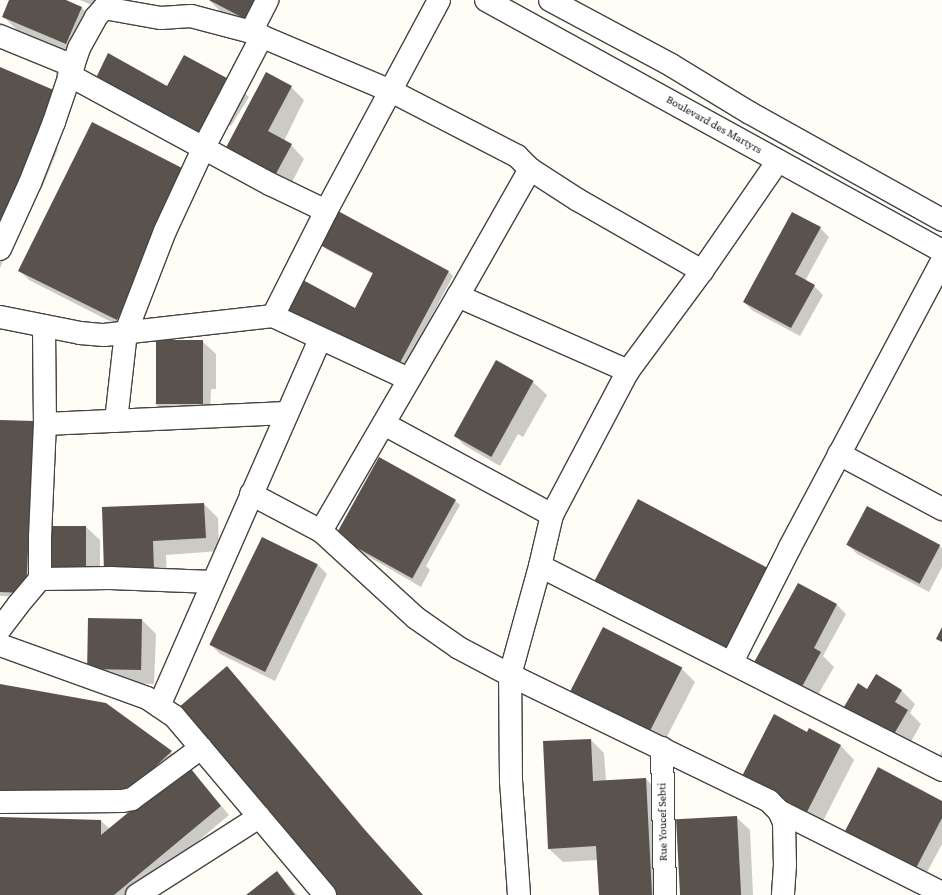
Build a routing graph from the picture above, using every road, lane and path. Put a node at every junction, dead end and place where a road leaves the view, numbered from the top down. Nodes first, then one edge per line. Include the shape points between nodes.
1 (267, 0) edge
2 (440, 0) edge
3 (486, 0) edge
4 (550, 0) edge
5 (256, 34) junction
6 (0, 36) edge
7 (71, 70) junction
8 (391, 91) junction
9 (204, 147) junction
10 (778, 160) junction
11 (530, 168) junction
12 (326, 211) junction
13 (942, 220) edge
14 (0, 249) edge
15 (942, 251) edge
16 (942, 261) edge
17 (702, 271) junction
18 (458, 296) junction
19 (273, 316) junction
20 (0, 318) edge
21 (44, 326) junction
22 (126, 332) junction
23 (320, 338) junction
24 (628, 372) junction
25 (409, 379) junction
26 (287, 413) junction
27 (116, 421) junction
28 (45, 424) junction
29 (384, 424) junction
30 (839, 454) junction
31 (251, 494) junction
32 (942, 509) edge
33 (552, 515) junction
34 (320, 531) junction
35 (540, 566) junction
36 (40, 579) junction
37 (213, 582) junction
38 (0, 629) edge
39 (0, 645) edge
40 (732, 662) junction
41 (510, 675) junction
42 (159, 706) junction
43 (201, 748) junction
44 (662, 748) junction
45 (942, 770) edge
46 (0, 802) edge
47 (779, 811) junction
48 (259, 817) junction
49 (942, 893) edge
50 (137, 895) edge
51 (325, 895) edge
52 (520, 895) edge
53 (665, 895) edge
54 (783, 895) edge

1 - 5 street
2 - 8 street
3 - 10 street, Boulevard des Martyrs
4 - 13 street via 671,65 750,113
5 - 7 street via 191,16 160,18 104,8 96,17 79,48
5 - 8 street
5 - 9 street
6 - 7 street
7 - 9 street
7 - 14 street via 30,182
8 - 11 street via 516,156
8 - 12 street
9 - 12 street via 270,184
9 - 22 street via 165,231
10 - 15 street, Boulevard des Martyrs
10 - 17 street
11 - 17 street via 578,200
11 - 18 street
12 - 19 street
16 - 30 street
17 - 24 street
18 - 24 street
18 - 25 street
19 - 22 street
19 - 23 street
20 - 21 street
21 - 22 street via 104,335
21 - 28 street
22 - 27 street
23 - 25 street
23 - 26 street
24 - 33 street
25 - 29 street
26 - 27 street
26 - 31 street
27 - 28 street
28 - 36 street
29 - 33 street
29 - 34 street
30 - 32 street
30 - 40 street
31 - 34 street
31 - 37 street
33 - 35 street
34 - 41 street via 416,618 459,648
35 - 40 street
35 - 41 street
36 - 37 street via 110,578
36 - 38 street
37 - 42 street
39 - 42 street via 146,698
40 - 45 street
41 - 44 street
41 - 52 street via 511,781
42 - 43 street via 174,716
43 - 46 street via 132,799
43 - 48 street
44 - 47 street via 769,801
44 - 53 street, Rue Youcef Sebti
47 - 49 street
47 - 54 street via 784,822 785,836
48 - 50 street
48 - 51 street

